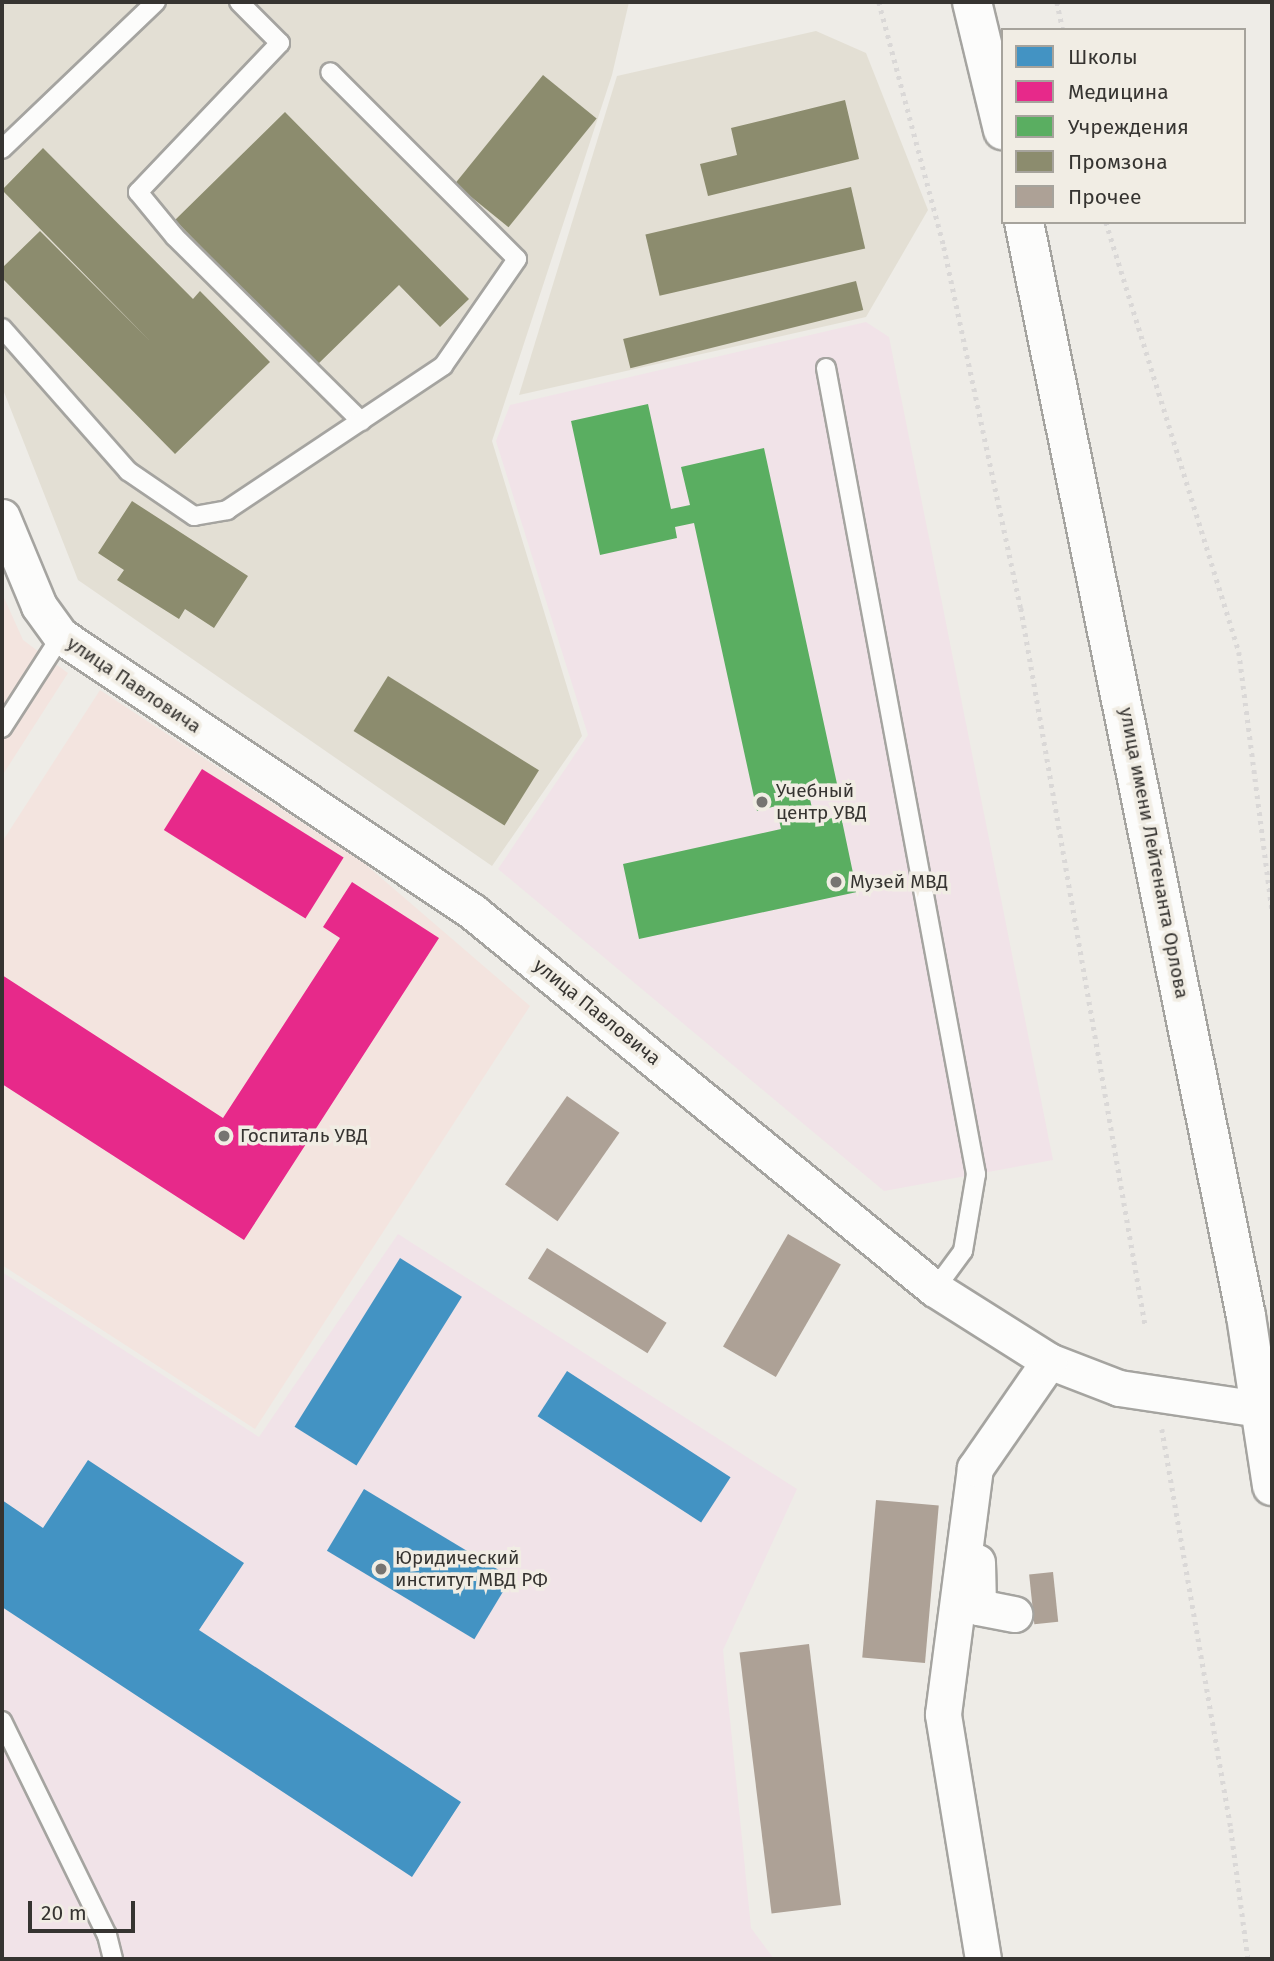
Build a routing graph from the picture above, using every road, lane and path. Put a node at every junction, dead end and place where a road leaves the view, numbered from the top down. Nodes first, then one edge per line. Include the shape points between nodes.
1 (156, 2) edge
2 (239, 2) edge
3 (879, 2) edge
4 (972, 2) edge
5 (1057, 2) edge
6 (1063, 28) edge
7 (330, 72) dead end
8 (1001, 122) edge
9 (2, 149) edge
10 (1024, 224) edge
11 (1108, 224) edge
12 (2, 328) edge
13 (826, 368) dead end
14 (361, 421) junction
15 (2, 516) edge
16 (61, 636) junction
17 (2, 728) edge
18 (1272, 911) edge
19 (935, 1289) junction
20 (1144, 1324) dead end
21 (1049, 1361) junction
22 (1266, 1407) edge
23 (1161, 1425) dead end
24 (975, 1468) junction
25 (1272, 1486) edge
26 (1014, 1614) dead end
27 (2, 1721) edge
28 (113, 1959) edge
29 (983, 1959) edge
30 (1248, 1959) edge

1 - 9 lane
2 - 14 lane via 280,43 138,192 175,237
3 - 20 path via 944,247 1021,608
4 - 8 main road
5 - 6 path
7 - 14 lane via 517,259 443,366
10 - 22 main road, улица имени Лейтенанта Орлова
11 - 18 path via 1239,652
12 - 14 lane via 128,471 194,516 214,516 227,510
13 - 19 lane via 975,1174 963,1251
15 - 16 street, улица Павловича via 39,606
16 - 17 lane
16 - 19 street, улица Павловича via 473,912
19 - 21 street, улица Павловича
21 - 22 street, улица Павловича via 1157,1397
21 - 24 street
22 - 25 main road, улица имени Лейтенанта Орлова
23 - 30 path via 1231,1829
24 - 26 street via 978,1606
24 - 29 street via 943,1714
27 - 28 lane via 107,1935

